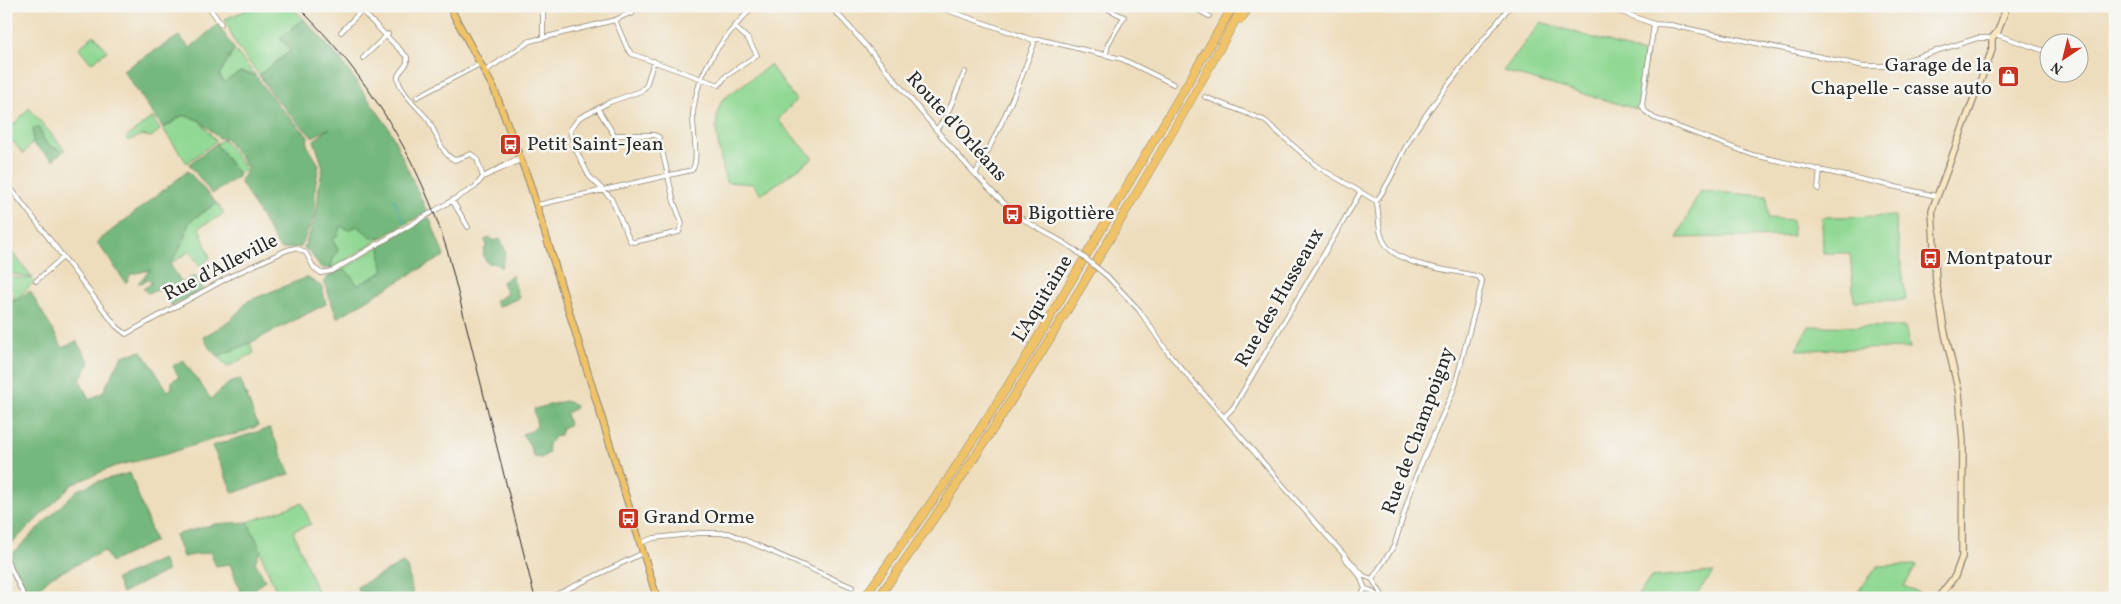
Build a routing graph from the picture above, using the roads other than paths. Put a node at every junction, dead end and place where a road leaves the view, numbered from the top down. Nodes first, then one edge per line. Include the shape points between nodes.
1 (212, 6) edge
2 (357, 6) edge
3 (449, 6) edge
4 (543, 6) edge
5 (629, 6) edge
6 (645, 6) edge
7 (754, 6) edge
8 (830, 6) edge
9 (935, 6) edge
10 (1102, 6) edge
11 (1191, 6) edge
12 (1233, 6) edge
13 (1243, 6) edge
14 (1250, 6) edge
15 (1510, 6) edge
16 (1605, 6) edge
17 (2007, 6) edge
18 (362, 10) junction
19 (632, 14) junction
20 (1209, 16) dead end
21 (615, 20) junction
22 (221, 24) dead end
23 (1654, 24) junction
24 (734, 26) junction
25 (341, 32) dead end
26 (387, 35) junction
27 (1994, 36) junction
28 (543, 37) junction
29 (1033, 40) junction
30 (1225, 41) junction
31 (2038, 49) edge
32 (1106, 55) junction
33 (363, 58) dead end
34 (654, 62) junction
35 (480, 64) junction
36 (485, 71) junction
37 (965, 72) dead end
38 (701, 79) junction
39 (1173, 84) dead end
40 (1205, 97) dead end
41 (417, 98) dead end
42 (598, 109) junction
43 (936, 130) junction
44 (521, 158) junction
45 (1820, 169) junction
46 (976, 173) junction
47 (485, 176) junction
48 (669, 177) junction
49 (6, 182) edge
50 (1818, 189) dead end
51 (604, 191) junction
52 (1360, 193) junction
53 (1936, 196) junction
54 (452, 200) junction
55 (1376, 201) junction
56 (537, 205) junction
57 (468, 227) dead end
58 (63, 257) junction
59 (36, 281) dead end
60 (1224, 417) junction
61 (1327, 536) junction
62 (640, 543) junction
63 (643, 553) junction
64 (6, 558) edge
65 (1367, 578) junction
66 (1372, 579) junction
67 (1363, 582) junction
68 (1375, 585) junction
69 (852, 587) dead end
70 (1365, 589) junction
71 (1370, 590) junction
72 (25, 598) edge
73 (549, 598) edge
74 (657, 598) edge
75 (864, 598) edge
76 (878, 598) edge
77 (1359, 598) edge
78 (1380, 598) edge
79 (1384, 598) edge
80 (1938, 598) edge

1 - 22 street via 211,10
2 - 18 street
3 - 35 main road
4 - 28 street
5 - 19 street
6 - 19 street
7 - 24 street
8 - 43 street, Route d'Orléans
9 - 29 street
10 - 32 street via 1124,17 1108,44
11 - 20 street
12 - 75 highway, L'Aquitaine via 1028,356 948,479
13 - 30 highway, L'Aquitaine
14 - 30 highway
15 - 55 street via 1443,90 1411,137
16 - 23 street
17 - 27 street
18 - 25 street
18 - 26 street
19 - 21 street
21 - 28 street
21 - 34 street via 629,51
23 - 27 street via 1864,66 1884,67
23 - 45 street via 1643,92 1645,111 1654,118 1753,155
24 - 38 street via 716,48
24 - 38 street via 748,39 757,55 726,76 720,84
26 - 33 street
26 - 47 street via 407,57 406,67 398,76 410,100 430,122 448,156 455,160 472,154
27 - 31 street
27 - 53 street via 1992,50
28 - 36 street via 530,41
29 - 32 street
29 - 46 street via 1002,123
30 - 76 highway, L'Aquitaine via 1037,362 966,472
32 - 39 street via 1136,65
34 - 38 street
34 - 42 street via 644,88
35 - 36 main road
35 - 41 street
36 - 44 main road
37 - 43 street via 954,93 951,109
38 - 48 street via 693,121 696,164 689,172
40 - 52 street via 1264,120 1309,160
42 - 48 street via 614,135 659,137
42 - 51 street via 577,120 571,126 570,134 590,176
43 - 46 street, Route d'Orléans
44 - 47 street, Rue d'Alleville
44 - 56 main road
45 - 50 street
45 - 53 street
46 - 60 street, Route d'Orléans, bridge via 1018,215 1075,250 1108,276
47 - 54 street, Rue d'Alleville via 475,187
48 - 51 street
48 - 51 street via 682,223 676,234 630,241 612,198
49 - 58 street, Rue d'Alleville
51 - 56 street
52 - 55 street
52 - 60 street, Rue des Husseaux via 1233,408
53 - 80 street via 1932,220 1936,281 1962,412 1963,468 1962,557 1956,576
54 - 57 street
54 - 58 street, Rue d'Alleville via 332,272 321,273 314,268 306,253 287,250 231,276 126,334
55 - 66 street, Rue de Champoigny via 1381,235 1392,251 1418,263 1476,276 1482,283 1454,390 1415,478 1394,546
56 - 62 main road
58 - 59 street
60 - 61 street, Route d'Orléans
61 - 65 street
61 - 67 street
62 - 63 main road
62 - 69 street via 654,538 729,533
63 - 73 street
63 - 74 main road
64 - 72 street
65 - 66 street
65 - 67 street
66 - 68 street
67 - 70 street
68 - 71 street
68 - 79 street
70 - 71 street
70 - 77 street
71 - 78 street

